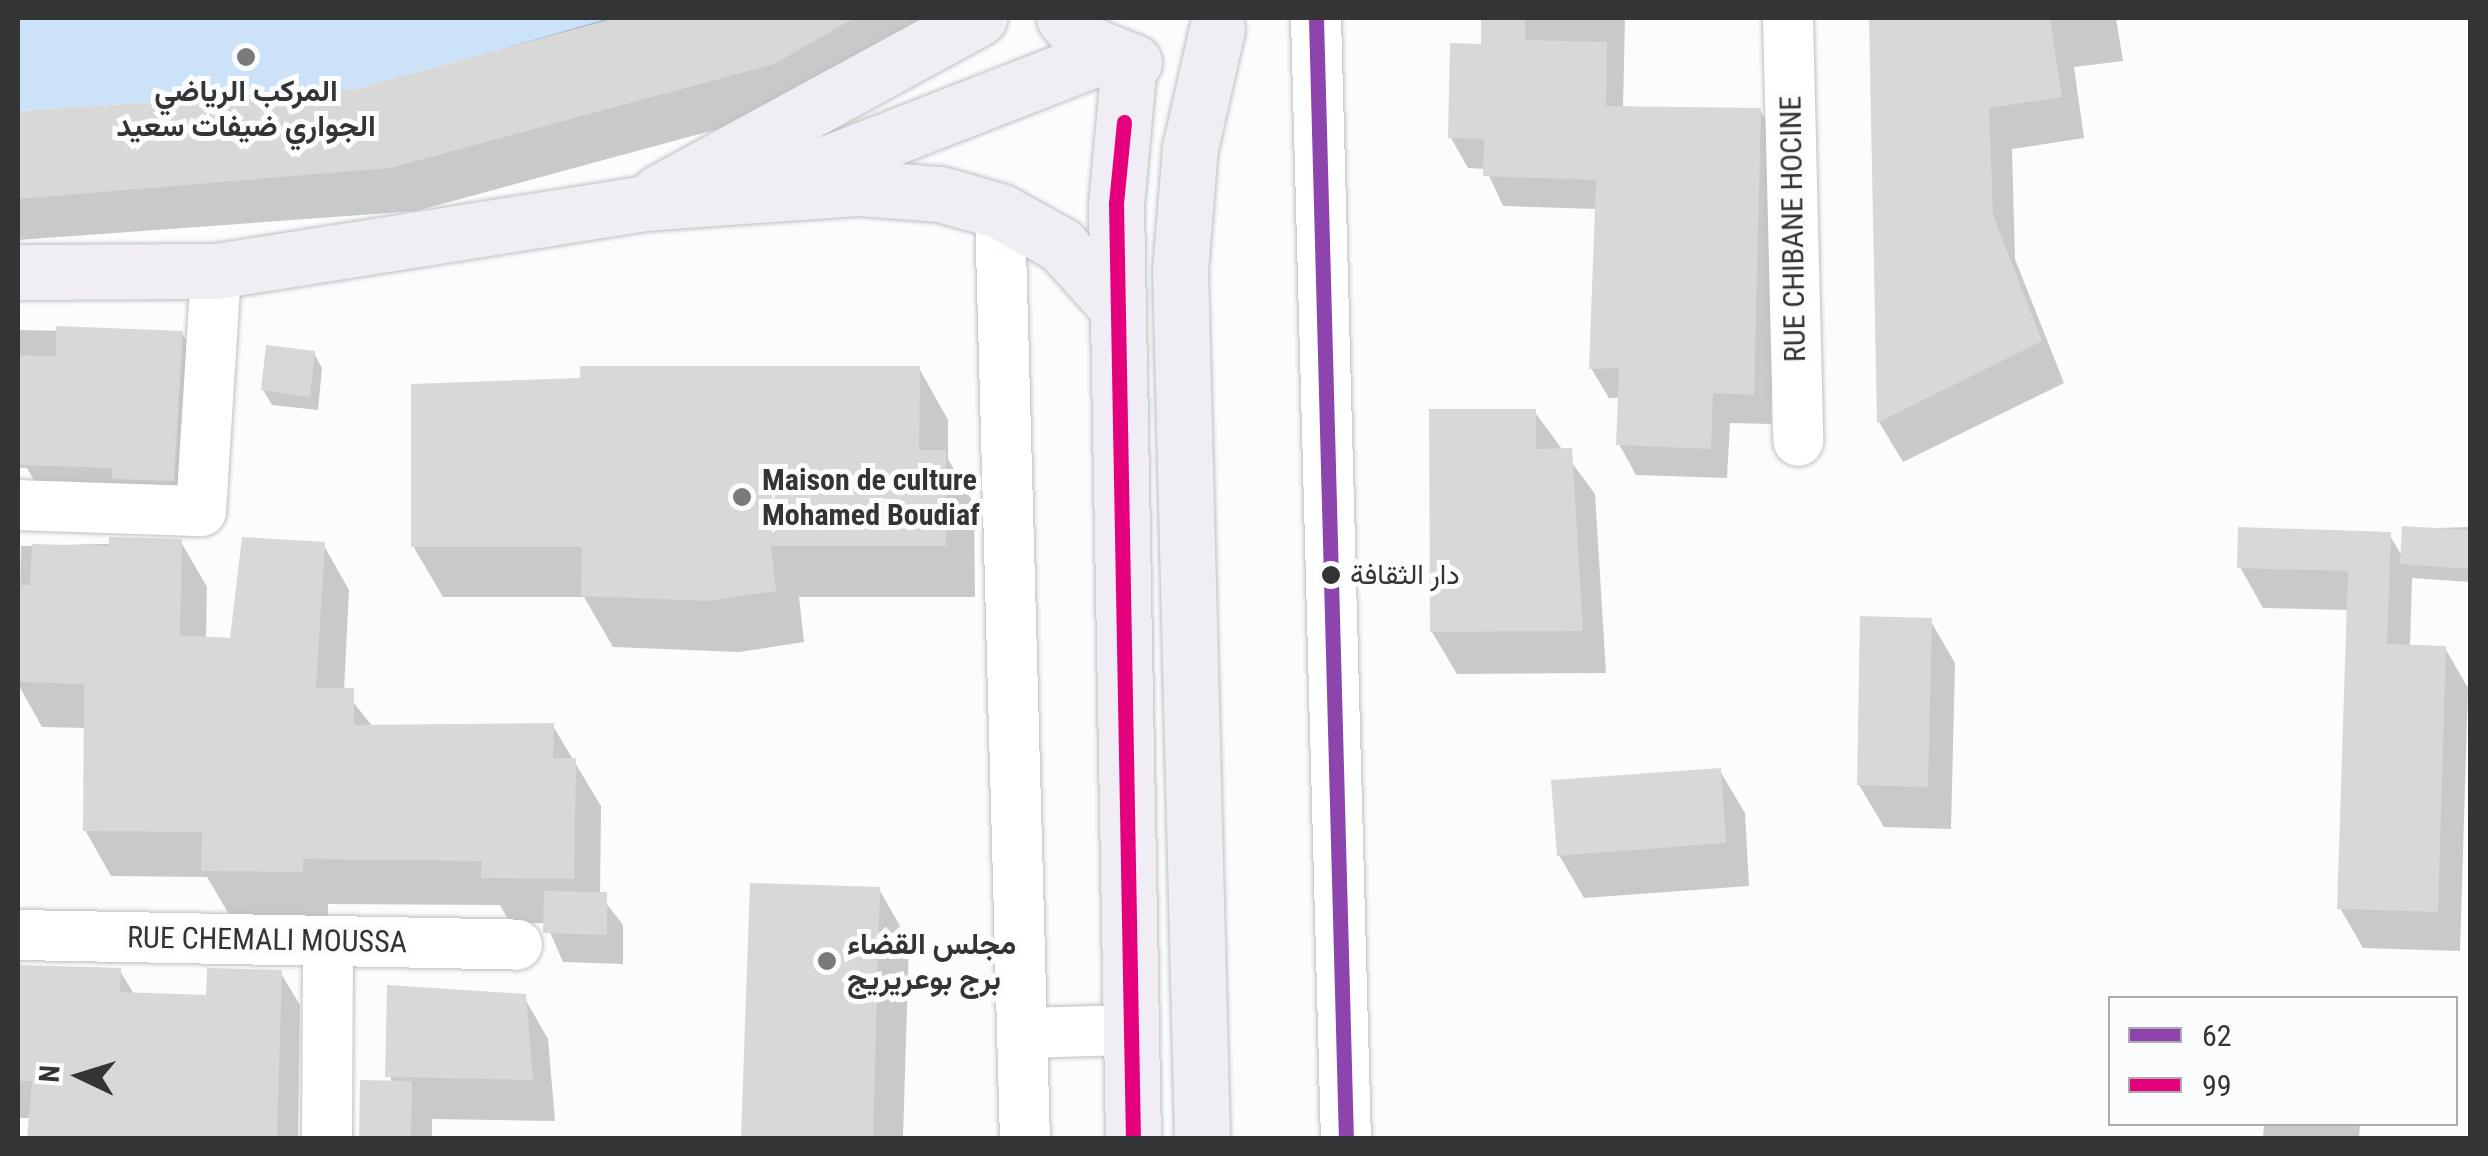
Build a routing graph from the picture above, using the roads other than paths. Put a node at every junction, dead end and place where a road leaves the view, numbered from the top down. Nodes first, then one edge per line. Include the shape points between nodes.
1 (979, 18) edge
2 (1064, 18) edge
3 (1316, 18) edge
4 (1788, 18) edge
5 (1220, 23) edge
6 (1117, 59) junction
7 (763, 188) junction
8 (643, 203) junction
9 (1000, 211) junction
10 (216, 271) junction
11 (18, 272) edge
12 (1118, 308) junction
13 (1798, 441) dead end
14 (18, 505) edge
15 (18, 935) edge
16 (328, 941) junction
17 (517, 945) dead end
18 (1130, 1030) junction
19 (1022, 1033) junction
20 (1201, 1033) junction
21 (327, 1138) edge
22 (1024, 1138) edge
23 (1133, 1138) edge
24 (1202, 1138) edge
25 (1346, 1138) edge

1 - 8 main road
2 - 6 main road
3 - 25 street
4 - 13 street, RUE CHIBANE HOCINE
5 - 6 main road via 1177,57
5 - 20 main road via 1190,148 1180,270
6 - 7 main road
6 - 12 main road
7 - 8 main road
7 - 9 main road via 900,190
8 - 10 main road
9 - 12 main road via 1060,245
9 - 19 street
10 - 11 main road
10 - 14 street via 202,511
12 - 18 main road
15 - 16 street, RUE CHEMALI MOUSSA
16 - 17 street, RUE CHEMALI MOUSSA
16 - 21 street
18 - 19 street
18 - 20 main road
18 - 23 main road
19 - 22 street
20 - 24 main road

